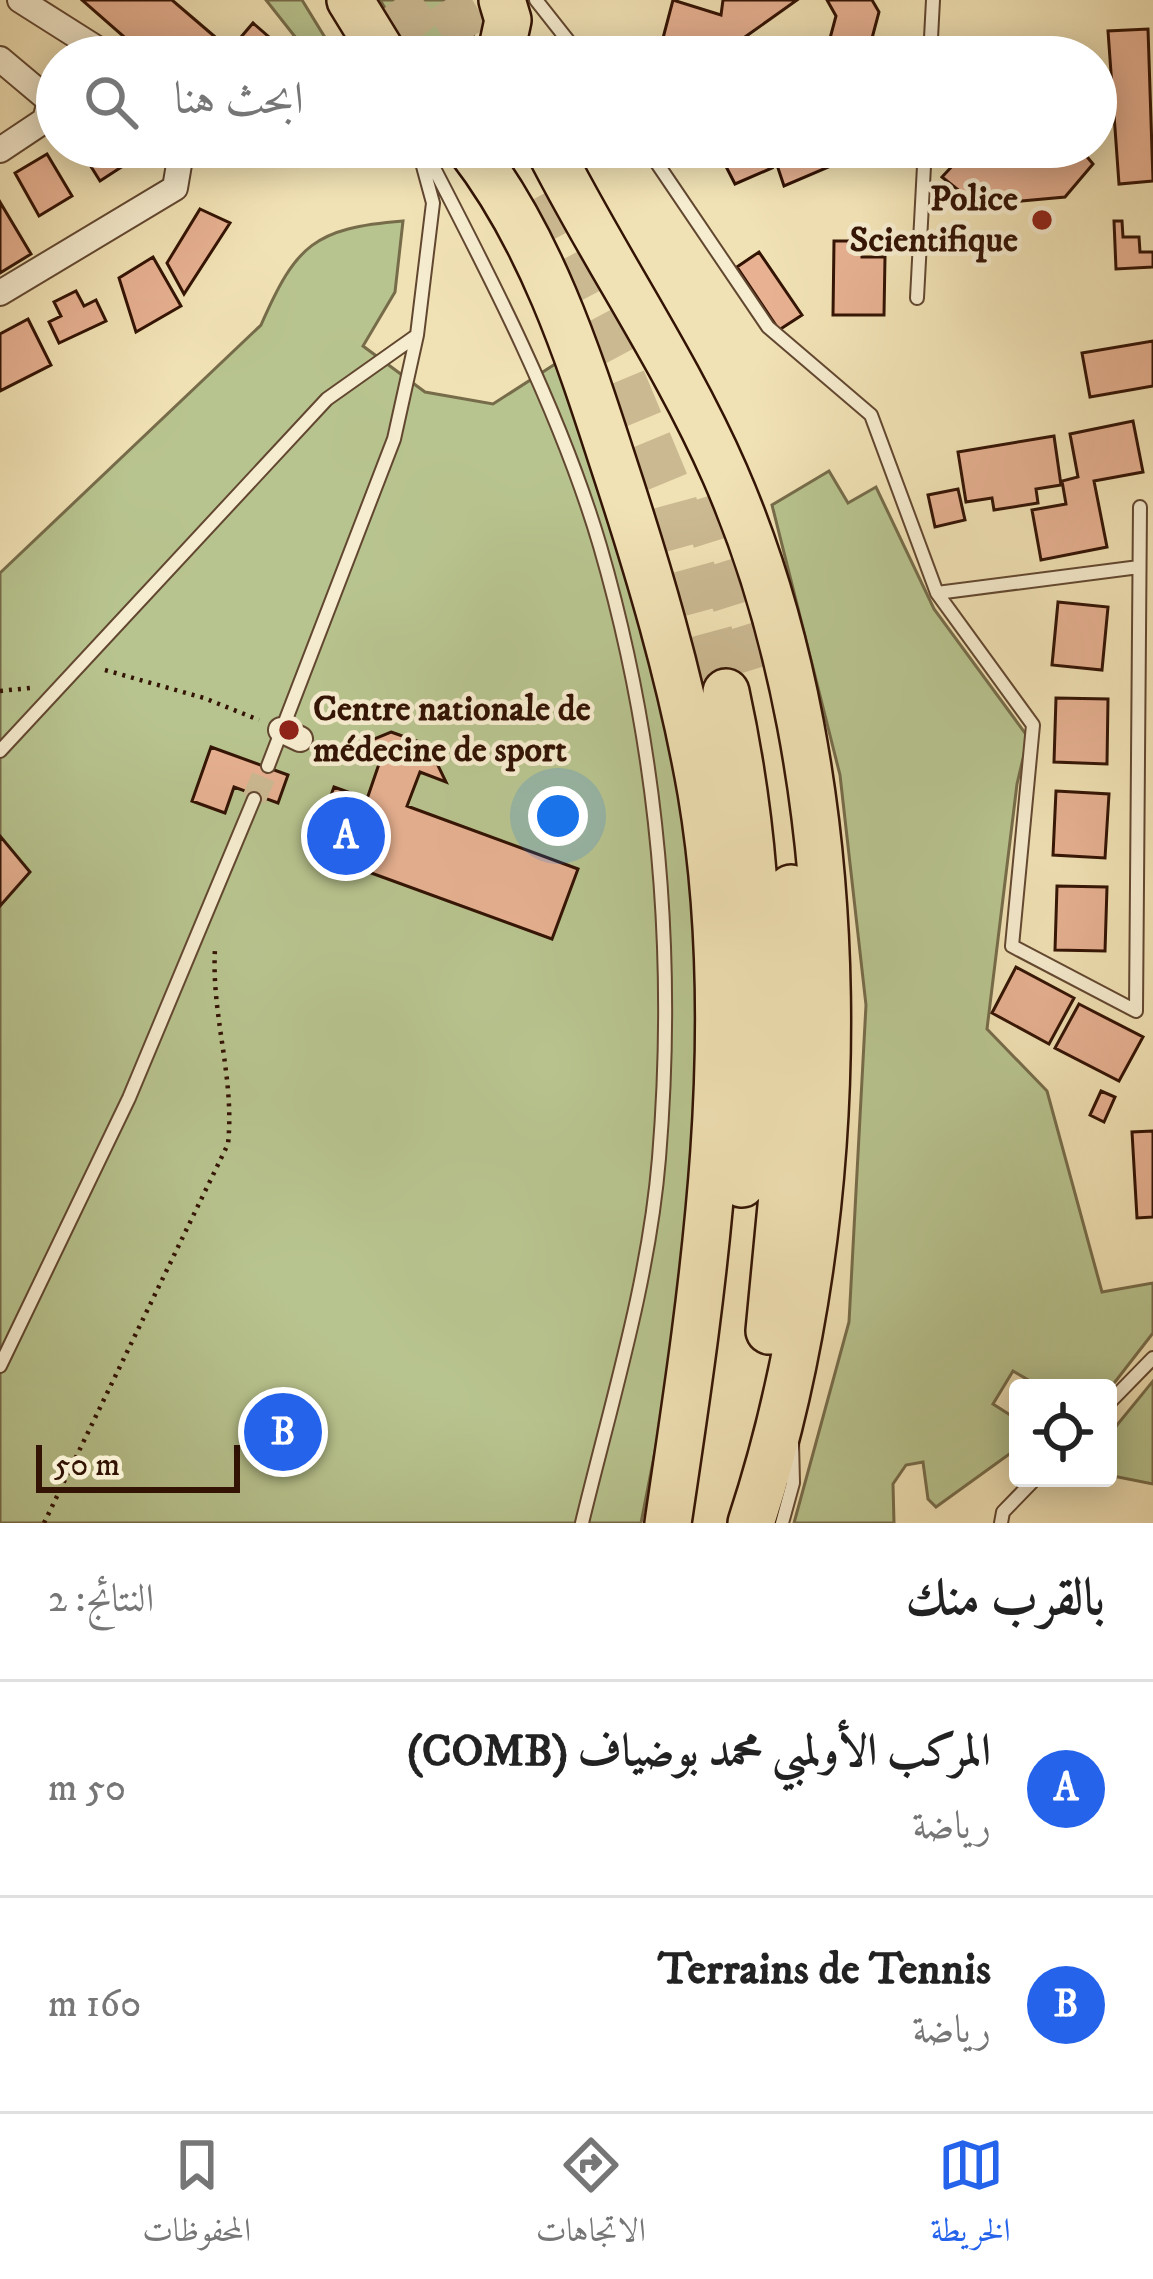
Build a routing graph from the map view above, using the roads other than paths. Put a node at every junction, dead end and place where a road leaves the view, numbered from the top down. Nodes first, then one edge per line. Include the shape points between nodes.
1 (20, 0) edge
2 (933, 0) edge
3 (73, 36) edge
4 (931, 36) edge
5 (0, 59) edge
6 (36, 85) edge
7 (36, 126) edge
8 (0, 150) edge
9 (178, 168) edge
10 (425, 168) edge
11 (430, 168) edge
12 (483, 168) edge
13 (559, 168) edge
14 (660, 168) edge
15 (924, 168) edge
16 (0, 293) edge
17 (917, 298) dead end
18 (417, 335) junction
19 (1140, 507) dead end
20 (1138, 567) junction
21 (937, 593) junction
22 (0, 752) edge
23 (268, 766) tunnel mouth
24 (254, 800) tunnel mouth
25 (1153, 1358) edge
26 (792, 1362) junction
27 (0, 1366) edge
28 (1117, 1395) edge
29 (1027, 1487) edge
30 (582, 1523) edge
31 (672, 1523) edge
32 (736, 1523) edge
33 (751, 1523) edge
34 (782, 1523) edge
35 (1000, 1523) edge

1 - 3 street
2 - 4 lane
5 - 6 street
7 - 8 street
9 - 16 street via 175,188
10 - 18 lane via 433,203
11 - 30 lane via 526,359 599,543 662,857 659,1160
12 - 31 highway via 519,224 576,348 679,682 701,794 719,1108
13 - 26 highway via 725,474 759,567 793,705 820,866 827,1061 811,1256
14 - 21 lane via 768,327 871,415
15 - 17 lane
18 - 22 lane via 327,400
18 - 23 lane via 394,440 291,734
19 - 20 lane
20 - 21 lane
20 - 21 lane via 1136,1011 1012,946 1033,725
24 - 27 lane via 129,1098
25 - 28 lane
26 - 33 highway
26 - 34 lane via 787,1429 795,1460
29 - 35 lane
31 - 32 highway via 728,1280 754,1070 754,856 743,688 789,857 794,1030 778,1262

